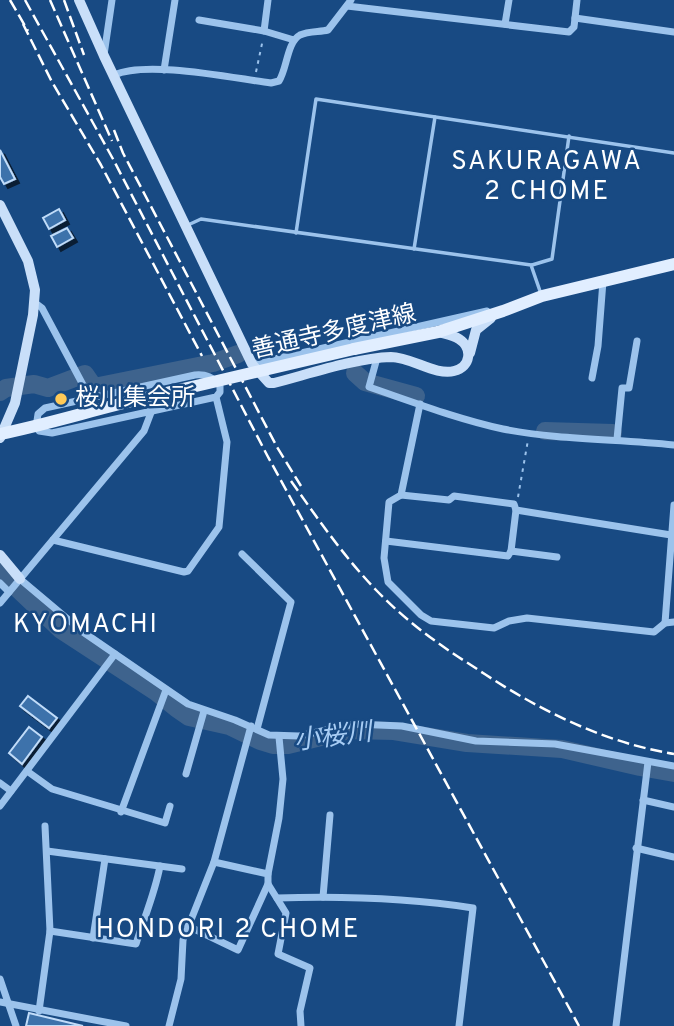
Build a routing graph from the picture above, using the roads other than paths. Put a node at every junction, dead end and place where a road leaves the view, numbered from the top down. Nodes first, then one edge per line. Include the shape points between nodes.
1 (79, 0) edge
2 (112, 0) edge
3 (175, 0) edge
4 (268, 0) edge
5 (509, 0) edge
6 (577, 0) edge
7 (349, 3) edge
8 (575, 18) junction
9 (199, 20) dead end
10 (505, 24) junction
11 (264, 32) junction
12 (674, 32) edge
13 (293, 40) junction
14 (103, 56) junction
15 (164, 70) junction
16 (114, 75) junction
17 (435, 117) junction
18 (569, 136) junction
19 (674, 153) edge
20 (0, 205) edge
21 (4, 221) edge
22 (186, 226) junction
23 (296, 233) junction
24 (414, 249) junction
25 (674, 264) edge
26 (531, 265) junction
27 (603, 281) junction
28 (542, 296) junction
29 (34, 303) junction
30 (508, 309) junction
31 (438, 331) junction
32 (637, 341) dead end
33 (469, 355) junction
34 (377, 358) junction
35 (253, 364) junction
36 (592, 378) dead end
37 (216, 397) junction
38 (90, 398) junction
39 (420, 404) junction
40 (152, 410) junction
41 (36, 427) junction
42 (1, 435) edge
43 (617, 439) junction
44 (674, 445) edge
45 (401, 495) junction
46 (674, 505) edge
47 (515, 507) junction
48 (671, 535) junction
49 (53, 540) junction
50 (386, 541) junction
51 (511, 551) junction
52 (242, 554) dead end
53 (0, 555) edge
54 (557, 557) dead end
55 (18, 581) junction
56 (0, 583) edge
57 (9, 592) junction
58 (0, 603) edge
59 (674, 622) edge
60 (665, 623) junction
61 (111, 659) junction
62 (164, 695) junction
63 (204, 713) junction
64 (251, 732) junction
65 (279, 743) junction
66 (674, 766) edge
67 (647, 768) junction
68 (27, 771) junction
69 (186, 774) dead end
70 (0, 783) edge
71 (11, 791) junction
72 (643, 800) junction
73 (0, 806) edge
74 (170, 806) dead end
75 (674, 807) edge
76 (121, 812) junction
77 (330, 815) dead end
78 (45, 826) dead end
79 (636, 848) junction
80 (47, 851) junction
81 (674, 857) edge
82 (105, 859) junction
83 (214, 862) junction
84 (160, 866) junction
85 (182, 869) dead end
86 (268, 874) junction
87 (268, 884) junction
88 (323, 897) junction
89 (277, 898) junction
90 (188, 926) junction
91 (50, 931) junction
92 (93, 938) junction
93 (0, 979) edge
94 (4, 1003) edge
95 (39, 1010) junction
96 (16, 1026) edge
97 (126, 1026) edge
98 (169, 1026) edge
99 (301, 1026) edge
100 (459, 1026) edge
101 (616, 1026) edge

1 - 14 street
2 - 14 street
3 - 15 street
4 - 11 street
5 - 10 street
6 - 8 street
7 - 10 street
7 - 13 street via 328,30 301,34
8 - 10 street via 569,32
8 - 12 street
9 - 11 street
11 - 13 street
13 - 15 street via 283,74 271,83
14 - 16 street
15 - 16 street
16 - 22 street
17 - 18 lane
17 - 23 lane via 316,99
17 - 24 lane
18 - 19 lane
18 - 26 lane via 552,259
20 - 21 street
21 - 29 street via 29,261
22 - 23 lane via 201,219
22 - 35 street
23 - 24 lane
24 - 26 lane
25 - 27 main road, 善通寺多度津線
26 - 28 lane
27 - 28 main road, 善通寺多度津線
27 - 36 street
28 - 30 main road, 善通寺多度津線
29 - 38 street via 42,308
29 - 42 street via 16,400
30 - 31 main road, 善通寺多度津線
30 - 33 street via 476,330
30 - 35 street
31 - 33 street via 460,340
31 - 41 main road, 善通寺多度津線, bridge via 106,406
32 - 43 street via 629,388 622,388
33 - 34 street via 466,363 450,372 395,357
34 - 35 street via 274,383
34 - 39 street via 369,387
37 - 38 street via 220,393 216,380 195,375
37 - 40 street
37 - 49 street via 227,442 219,527 188,571
38 - 41 street via 45,408 38,414
39 - 43 street via 530,433
39 - 45 street
40 - 41 street via 52,433
40 - 49 street via 144,431
41 - 42 main road, 善通寺多度津線
43 - 44 street
45 - 47 street via 449,500 454,496
45 - 50 street via 389,502
46 - 48 street
47 - 48 street
47 - 51 street
48 - 60 street
49 - 55 street
50 - 51 street via 508,556
50 - 60 street via 388,582 431,621 494,628 527,618 654,632
51 - 54 street
52 - 64 street via 291,602
53 - 55 street
55 - 57 street
55 - 61 street
56 - 57 street
57 - 58 street
59 - 60 street
61 - 62 street
61 - 68 street
62 - 63 street
62 - 76 street
63 - 64 street
63 - 69 street
64 - 65 street via 269,735
64 - 83 street
65 - 67 street via 354,724 402,726 476,741 555,744
65 - 86 street via 283,779
66 - 67 street
67 - 72 street
68 - 71 street
68 - 76 street via 52,789
70 - 71 street
71 - 73 street
72 - 75 street
72 - 79 street
74 - 76 street via 165,823
77 - 88 street
78 - 80 street
79 - 81 street
79 - 101 street
80 - 82 street
80 - 91 street
82 - 84 street
82 - 92 street
83 - 86 street
83 - 90 street
84 - 85 street
84 - 92 street via 136,944
86 - 87 street
87 - 89 street
87 - 90 street via 238,950
88 - 89 street
88 - 100 street via 473,908
89 - 99 street via 286,913 278,954 310,968
90 - 98 street
91 - 92 street
91 - 95 street
93 - 94 street
94 - 95 street
94 - 96 street
95 - 97 street

